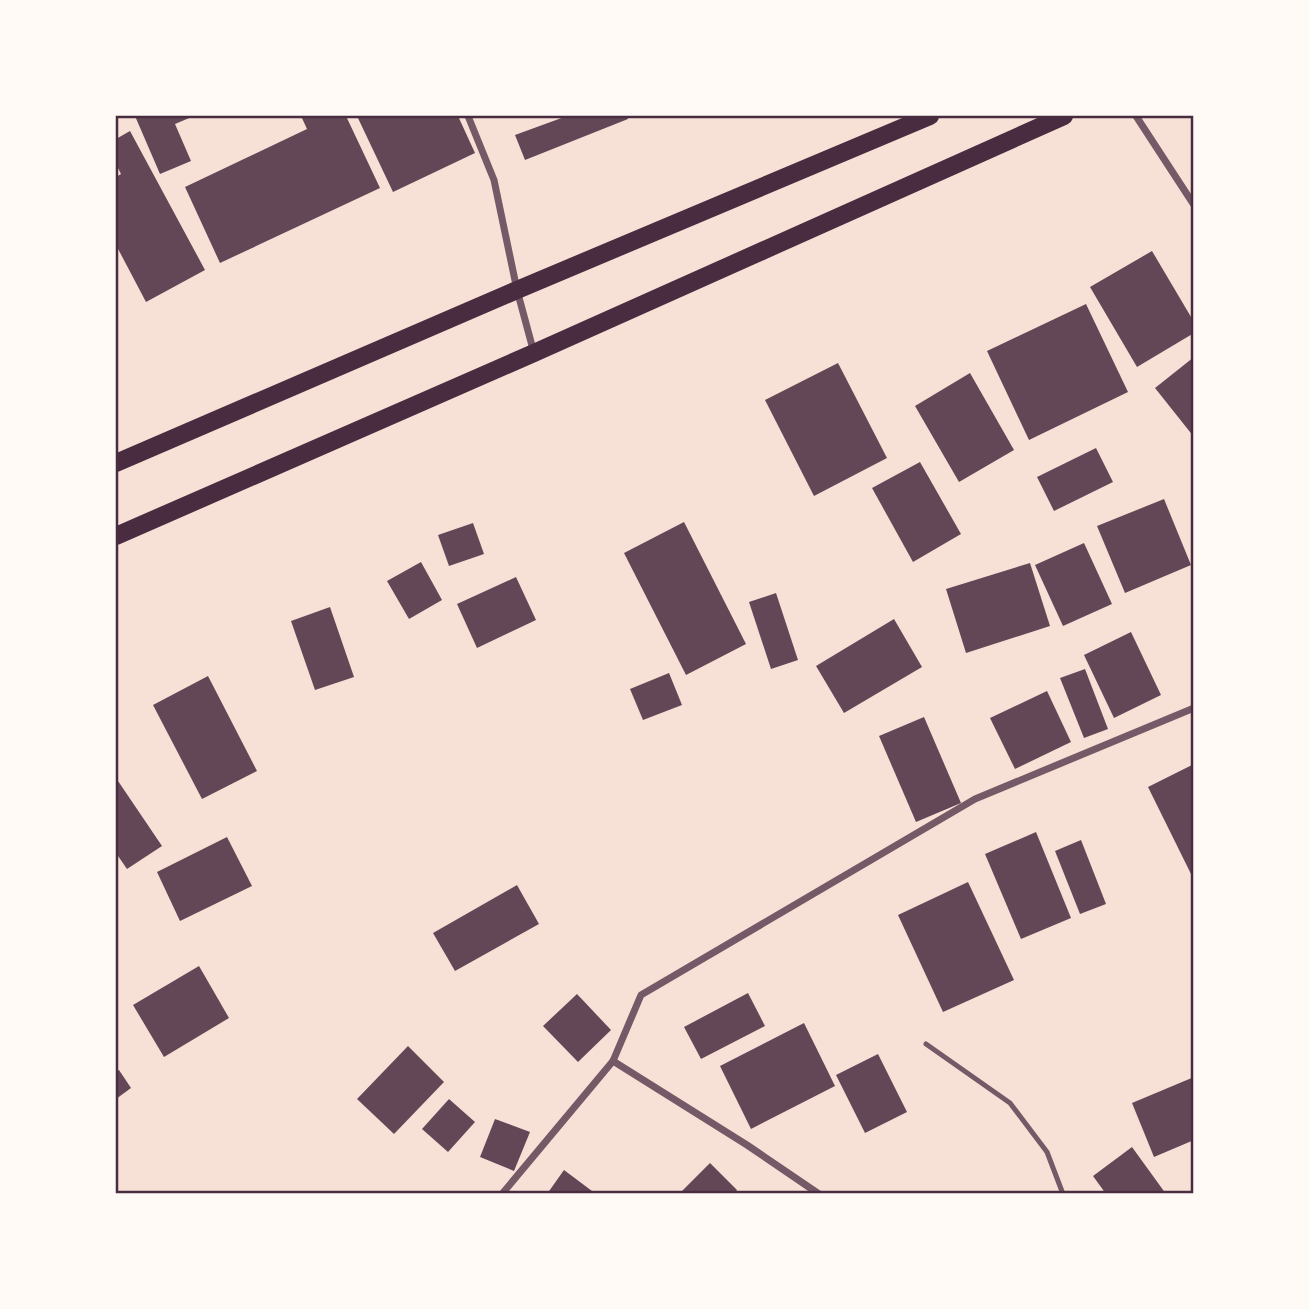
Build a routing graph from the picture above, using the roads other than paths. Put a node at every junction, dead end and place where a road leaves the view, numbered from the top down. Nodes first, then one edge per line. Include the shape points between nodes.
1 (468, 116) edge
2 (930, 116) edge
3 (1064, 116) edge
4 (1136, 116) edge
5 (1194, 205) edge
6 (517, 290) junction
7 (534, 353) junction
8 (116, 463) edge
9 (116, 536) edge
10 (1194, 708) edge
11 (926, 1044) dead end
12 (613, 1061) junction
13 (502, 1194) edge
14 (819, 1194) edge
15 (1063, 1194) edge

1 - 6 street via 494,180
2 - 6 main road
3 - 7 main road
4 - 5 street
6 - 7 street
6 - 8 main road
7 - 9 main road
10 - 12 street via 975,799 641,995
11 - 15 lane via 1010,1102 1047,1152
12 - 13 street
12 - 14 street

